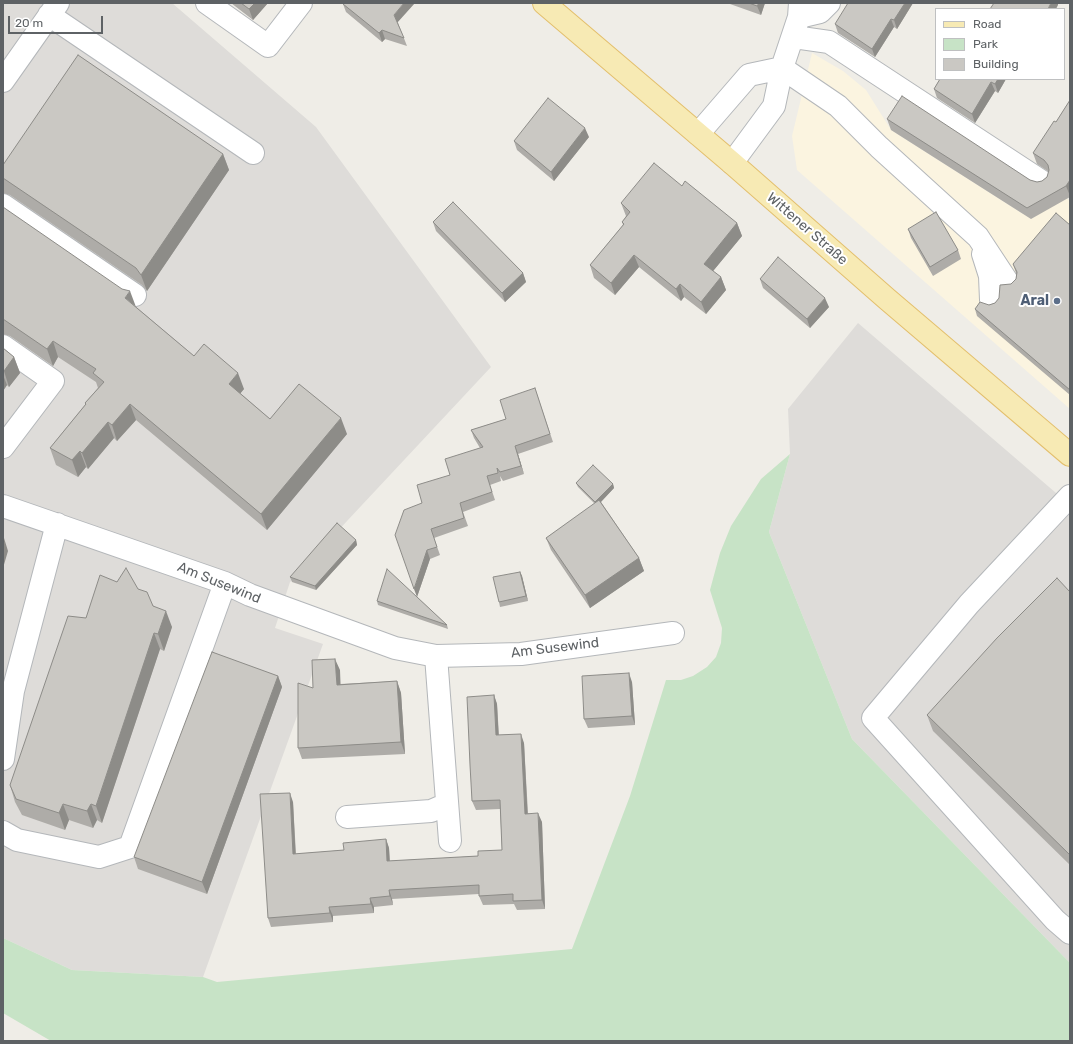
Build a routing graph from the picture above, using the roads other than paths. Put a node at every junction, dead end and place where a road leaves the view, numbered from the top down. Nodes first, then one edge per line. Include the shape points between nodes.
1 (207, 3) edge
2 (301, 3) edge
3 (544, 3) edge
4 (829, 3) edge
5 (54, 9) edge
6 (798, 19) edge
7 (782, 68) junction
8 (3, 81) edge
9 (698, 134) junction
10 (253, 154) dead end
11 (732, 163) junction
12 (1041, 181) edge
13 (3, 205) edge
14 (978, 237) junction
15 (1007, 281) dead end
16 (135, 296) edge
17 (991, 300) dead end
18 (3, 346) edge
19 (3, 447) edge
20 (1070, 455) edge
21 (1070, 496) edge
22 (3, 506) edge
23 (57, 524) junction
24 (225, 583) junction
25 (674, 632) dead end
26 (436, 656) junction
27 (3, 759) edge
28 (447, 804) junction
29 (347, 817) dead end
30 (3, 832) edge
31 (450, 841) dead end
32 (1070, 933) edge

1 - 2 street via 268,46
3 - 9 main road, Wittener Straße
4 - 6 street via 820,12
5 - 8 street
5 - 10 street
6 - 7 street
6 - 12 street
7 - 9 street via 749,75
7 - 11 street via 774,106
7 - 14 street via 838,106 879,148
9 - 11 main road, Wittener Straße
11 - 20 main road, Wittener Straße via 887,300
13 - 16 street
14 - 15 street
14 - 17 street via 990,276
18 - 19 street via 53,381
21 - 32 street via 969,604 872,718 1055,920
22 - 23 street, Am Susewind
23 - 24 street, Am Susewind
23 - 27 street via 13,691
24 - 26 street, Am Susewind via 250,595 395,648
24 - 30 street via 130,847 99,857 17,840
25 - 26 street, Am Susewind via 521,654
26 - 28 street
28 - 29 street via 431,811
28 - 31 street

